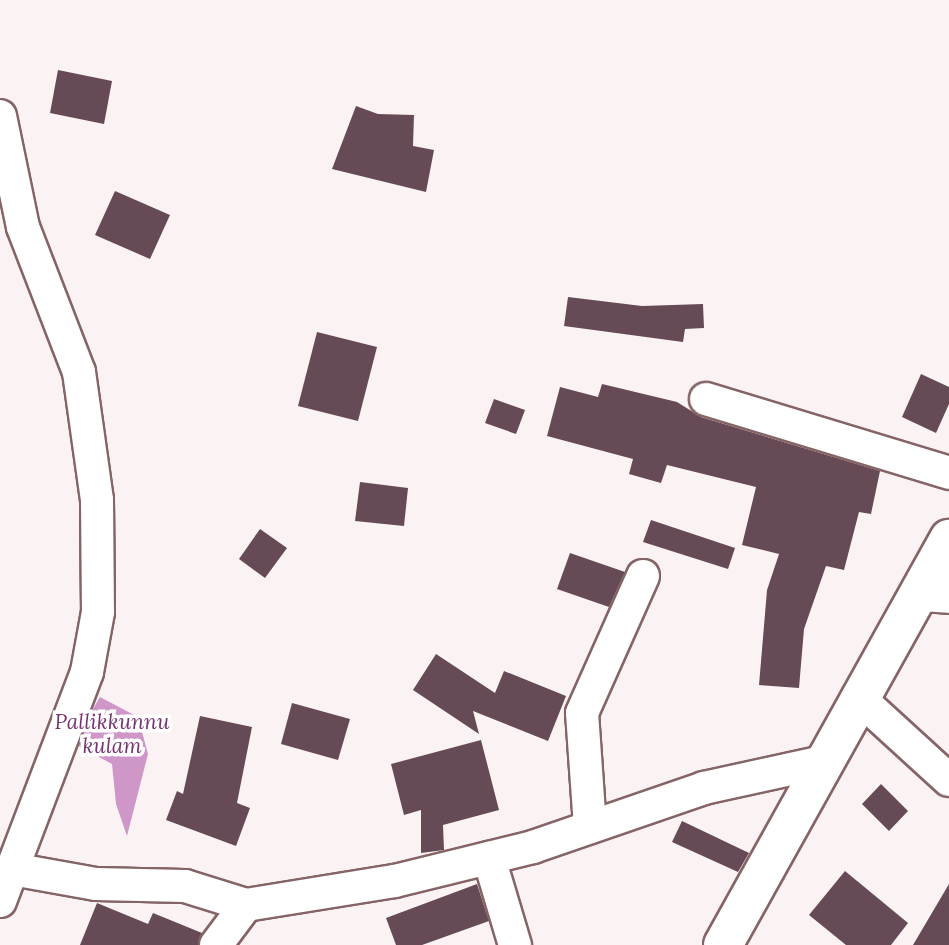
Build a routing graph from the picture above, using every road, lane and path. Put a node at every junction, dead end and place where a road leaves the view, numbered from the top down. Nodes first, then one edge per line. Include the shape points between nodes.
1 (0, 116) edge
2 (706, 399) dead end
3 (949, 473) edge
4 (949, 540) edge
5 (643, 576) dead end
6 (936, 593) edge
7 (858, 697) junction
8 (827, 761) junction
9 (949, 780) edge
10 (590, 827) junction
11 (489, 858) junction
12 (12, 869) junction
13 (0, 901) edge
14 (246, 905) junction
15 (216, 945) edge
16 (515, 945) edge
17 (723, 945) edge

1 - 12 street via 23,227 79,372 97,500 98,612 87,672
2 - 3 street
4 - 6 main road
5 - 10 street via 582,713
6 - 7 main road
7 - 8 main road
7 - 9 street
8 - 10 street via 704,788
8 - 17 main road
10 - 11 street
11 - 14 street via 395,881
11 - 16 street
12 - 13 street
12 - 14 street via 96,884 185,886
14 - 15 street

